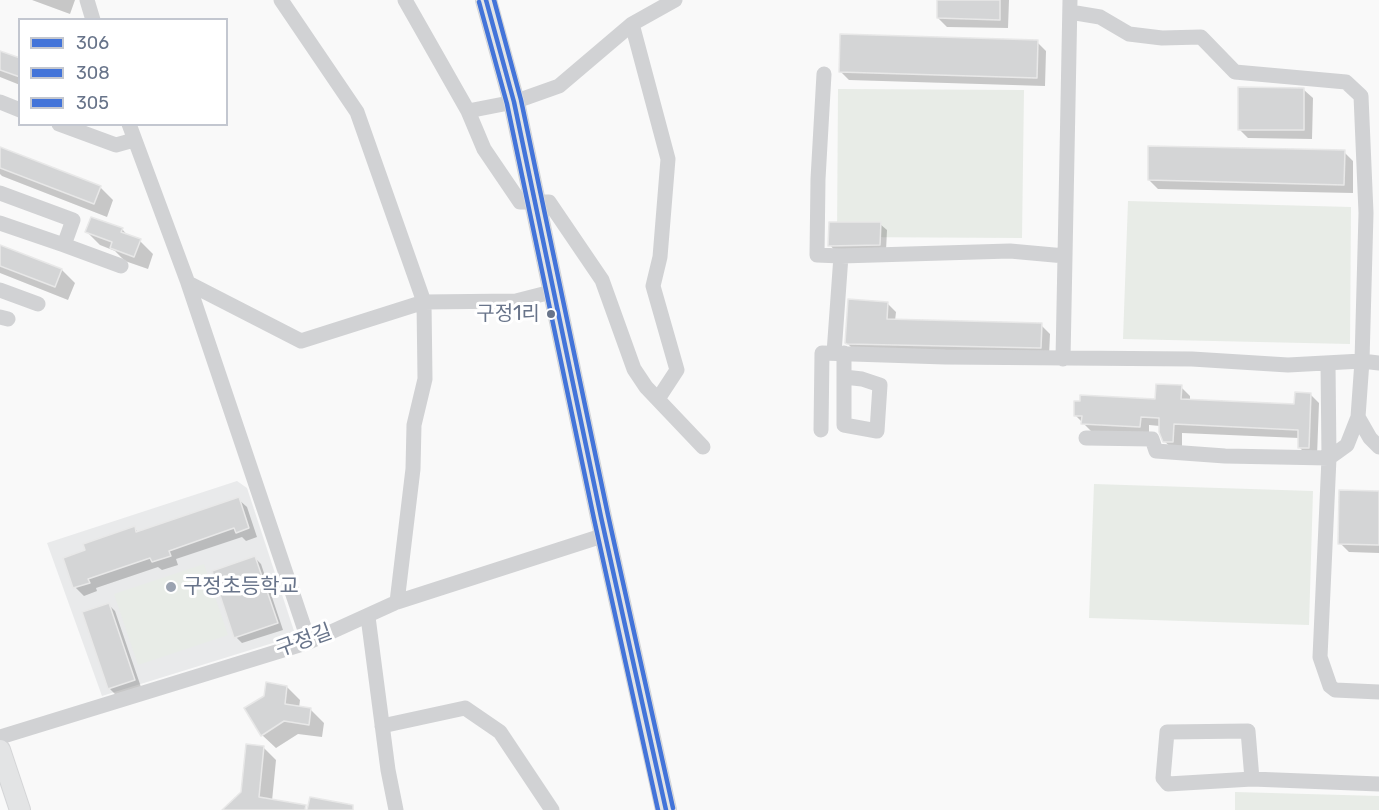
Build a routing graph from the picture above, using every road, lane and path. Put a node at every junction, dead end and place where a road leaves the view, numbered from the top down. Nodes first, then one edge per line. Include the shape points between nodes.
1 (87, 0) edge
2 (281, 0) edge
3 (405, 0) edge
4 (486, 0) edge
5 (675, 0) edge
6 (1070, 6) edge
7 (92, 18) edge
8 (632, 24) junction
9 (824, 74) dead end
10 (0, 102) edge
11 (514, 102) junction
12 (18, 109) edge
13 (468, 111) junction
14 (64, 126) edge
15 (130, 126) edge
16 (134, 140) junction
17 (0, 193) edge
18 (536, 201) junction
19 (0, 223) edge
20 (64, 245) junction
21 (841, 256) junction
22 (1065, 256) junction
23 (121, 266) dead end
24 (188, 283) junction
25 (0, 290) edge
26 (555, 291) junction
27 (424, 302) junction
28 (38, 304) dead end
29 (839, 353) junction
30 (1063, 359) junction
31 (1362, 361) junction
32 (1328, 363) junction
33 (1379, 363) edge
34 (844, 377) dead end
35 (658, 399) junction
36 (1358, 417) junction
37 (821, 430) dead end
38 (1086, 438) dead end
39 (703, 447) dead end
40 (1379, 447) edge
41 (1329, 458) junction
42 (605, 535) junction
43 (396, 602) junction
44 (368, 617) junction
45 (309, 642) junction
46 (1379, 692) edge
47 (382, 726) junction
48 (0, 737) edge
49 (0, 750) edge
50 (1252, 779) junction
51 (1379, 784) edge
52 (20, 810) edge
53 (396, 810) edge
54 (552, 810) edge
55 (666, 810) edge

1 - 7 street
2 - 27 street via 357,112
3 - 13 street
4 - 11 main road
5 - 8 street
6 - 22 street
6 - 31 street via 1129,34 1201,37 1235,72 1346,82 1361,96 1366,213
8 - 11 street via 559,86
8 - 35 street via 668,159 660,257 653,286 677,370
9 - 21 street via 817,255
10 - 12 street
11 - 13 street
11 - 18 main road
13 - 18 street via 484,149 520,202
14 - 16 street via 116,146
15 - 16 street
16 - 24 street
17 - 20 street via 73,220
18 - 26 main road
18 - 35 street via 549,202 602,280 634,369
19 - 20 street
20 - 23 street
21 - 22 street via 1010,250
21 - 29 street
22 - 30 street
24 - 27 street via 302,341
24 - 45 street
25 - 28 street
26 - 27 street via 516,301
26 - 42 main road
27 - 43 street via 425,378 414,426 413,469
29 - 30 street
29 - 34 street
29 - 37 street via 822,353
30 - 32 street
31 - 32 street
31 - 33 street
31 - 36 street
32 - 41 street
35 - 39 street
36 - 40 street
36 - 41 street via 1347,445
38 - 41 street via 1152,439 1156,451
41 - 46 street via 1320,657 1335,690
42 - 43 street, 구정길
42 - 55 main road
43 - 44 street, 구정길
44 - 45 street, 구정길
44 - 47 street
45 - 48 street, 구정길
47 - 53 street
47 - 54 street via 465,708 500,732
49 - 52 main road
50 - 50 street via 1248,731 1167,732 1163,778 1168,784
50 - 51 street

